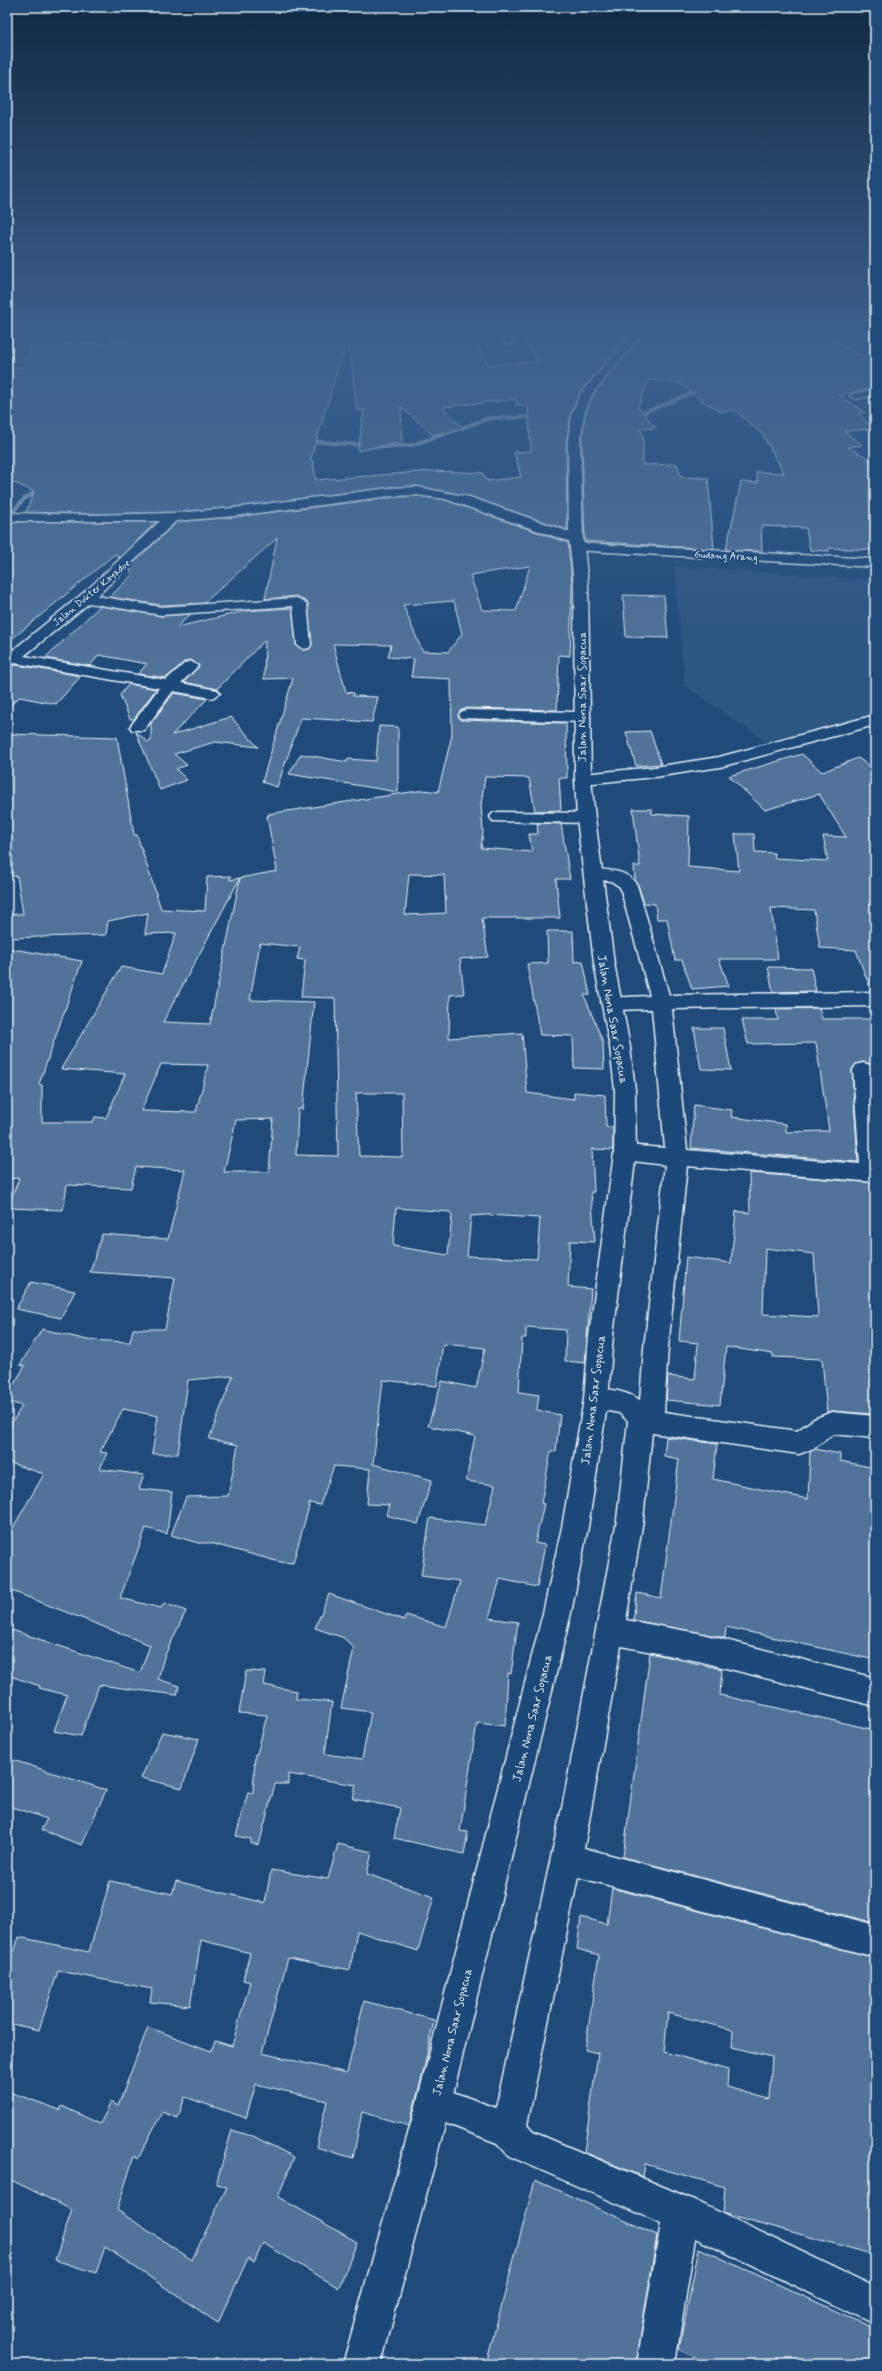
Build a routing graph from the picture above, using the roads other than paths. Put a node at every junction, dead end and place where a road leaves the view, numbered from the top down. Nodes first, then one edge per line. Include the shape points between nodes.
1 (576, 448) edge
2 (7, 517) edge
3 (171, 518) junction
4 (577, 543) junction
5 (875, 563) edge
6 (87, 598) junction
7 (304, 645) dead end
8 (10, 660) edge
9 (190, 666) dead end
10 (169, 686) junction
11 (212, 693) dead end
12 (467, 715) dead end
13 (582, 717) junction
14 (875, 720) edge
15 (138, 727) dead end
16 (583, 779) junction
17 (499, 817) dead end
18 (586, 818) junction
19 (593, 875) junction
20 (875, 999) edge
21 (661, 1002) junction
22 (611, 1003) junction
23 (863, 1070) dead end
24 (625, 1153) junction
25 (677, 1158) junction
26 (873, 1173) edge
27 (596, 1399) junction
28 (646, 1421) junction
29 (875, 1427) edge
30 (609, 1630) junction
31 (875, 1692) edge
32 (567, 1859) junction
33 (875, 1941) edge
34 (434, 2102) junction
35 (509, 2130) junction
36 (681, 2213) junction
37 (875, 2306) edge
38 (362, 2364) edge
39 (656, 2364) edge

1 - 4 street, Jalan Nona Saar Sopacua
2 - 3 street, Gudang Arang
3 - 4 street, Gudang Arang via 390,492 425,492 467,502
3 - 6 street, Jalan Dokter Kayadoe
4 - 5 street, Gudang Arang
4 - 13 street, Jalan Nona Saar Sopacua via 581,584
6 - 7 street via 147,610 171,611 297,602 300,604
6 - 8 street, Jalan Dokter Kayadoe
8 - 10 street
9 - 10 street
10 - 11 street
10 - 15 street
12 - 13 street
13 - 16 street, Jalan Nona Saar Sopacua
14 - 16 street via 720,762
16 - 18 street, Jalan Nona Saar Sopacua
17 - 18 street
18 - 19 street, Jalan Nona Saar Sopacua
19 - 21 street via 614,876 628,885
19 - 22 street, Jalan Nona Saar Sopacua
20 - 21 street
21 - 22 street
21 - 25 street
22 - 24 street, Jalan Nona Saar Sopacua via 624,1070
23 - 26 street
24 - 25 street
24 - 27 street, Jalan Nona Saar Sopacua via 601,1336
25 - 26 street
25 - 28 street
27 - 28 street via 629,1405
27 - 34 street, Jalan Nona Saar Sopacua via 575,1527 557,1613
28 - 29 street via 800,1443 832,1422
28 - 30 street
30 - 31 street via 698,1647
30 - 32 street
32 - 33 street
32 - 35 street
34 - 35 street
34 - 38 street, Jalan Nona Saar Sopacua
35 - 36 street via 521,2144
36 - 37 street
36 - 39 street

